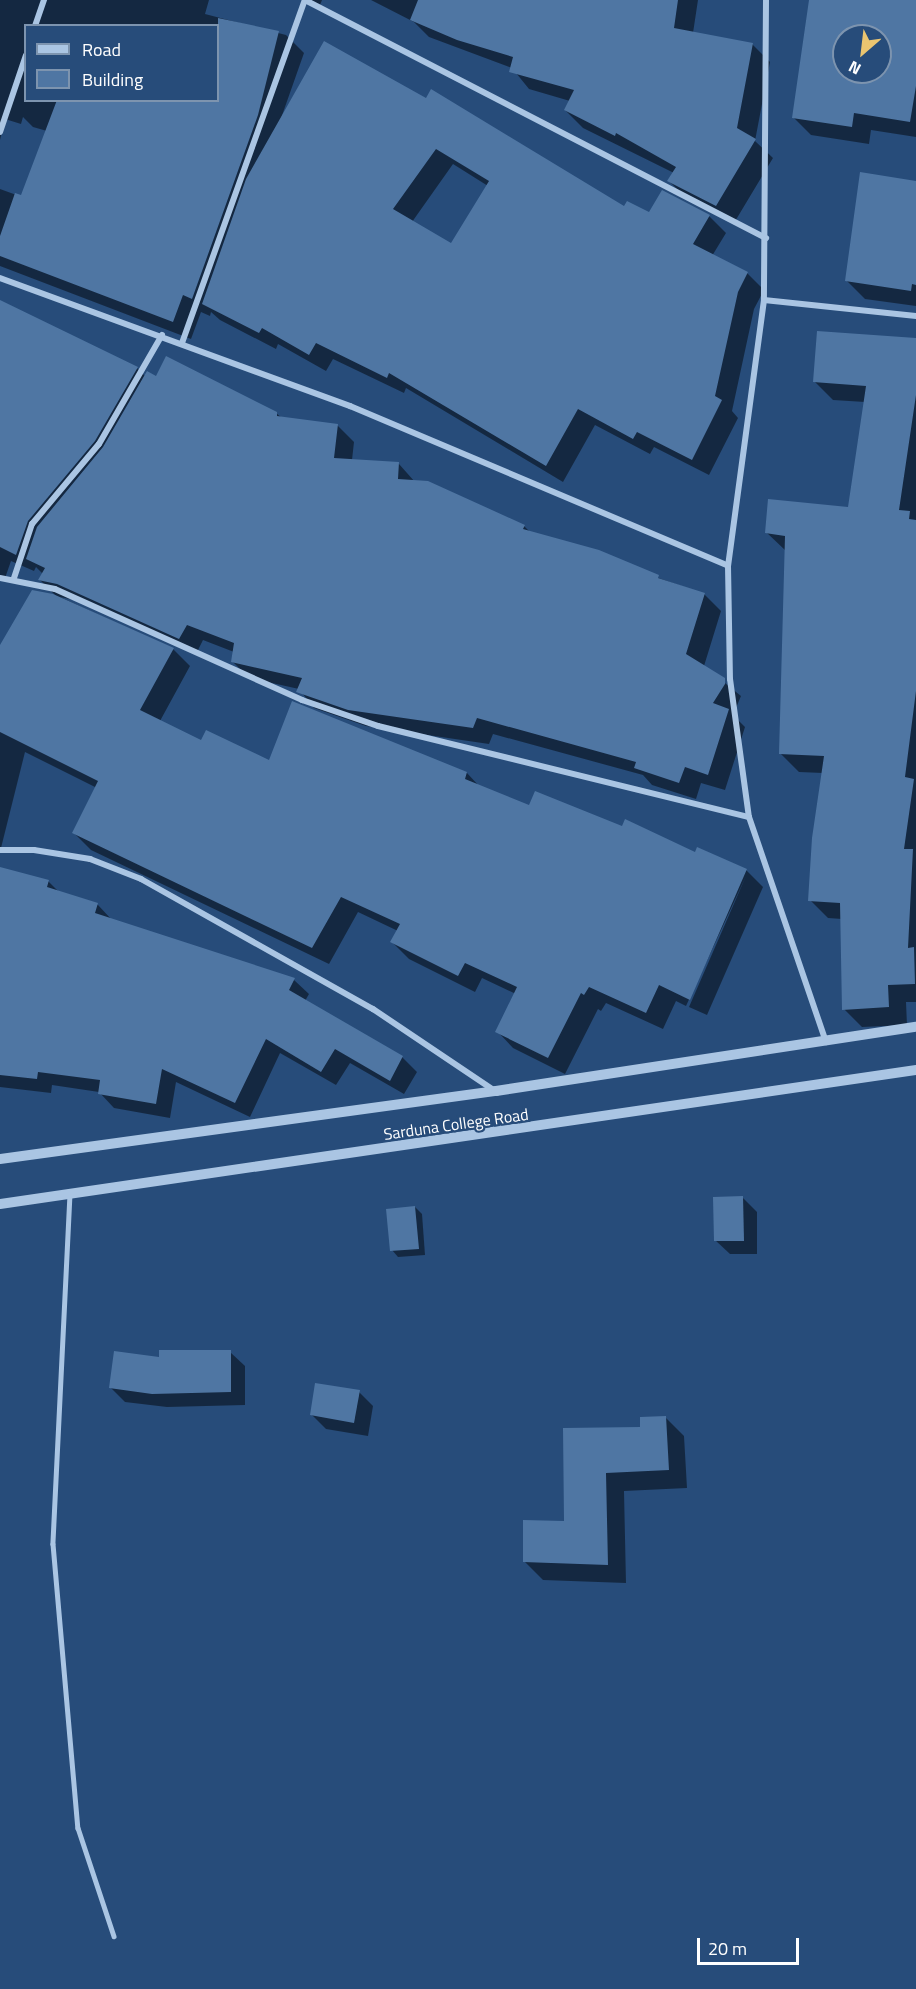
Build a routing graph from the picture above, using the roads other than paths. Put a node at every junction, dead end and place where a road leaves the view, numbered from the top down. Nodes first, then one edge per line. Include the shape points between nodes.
1 (44, 0) edge
2 (766, 0) edge
3 (36, 24) edge
4 (24, 62) edge
5 (0, 132) edge
6 (765, 238) junction
7 (0, 278) edge
8 (764, 300) junction
9 (916, 316) edge
10 (162, 335) junction
11 (182, 343) junction
12 (728, 566) junction
13 (0, 578) edge
14 (14, 578) junction
15 (749, 817) junction
16 (0, 850) edge
17 (916, 1027) edge
18 (826, 1042) junction
19 (916, 1071) edge
20 (496, 1091) junction
21 (0, 1159) edge
22 (70, 1194) junction
23 (0, 1204) edge
24 (114, 1936) dead end

1 - 3 street
2 - 6 street
4 - 5 street
6 - 8 street
6 - 11 street via 305,0
7 - 10 street
8 - 9 street
8 - 12 street
10 - 11 street
10 - 14 street via 99,444 32,525
11 - 12 street via 350,406
12 - 15 street via 730,679
13 - 14 street
14 - 15 street via 55,589 302,700 378,726
15 - 18 street
16 - 20 street via 34,850 90,859 141,879 373,1009
17 - 18 street, Sarduna College Road
18 - 20 street, Sarduna College Road
19 - 22 street, Sarduna College Road
20 - 21 street, Sarduna College Road
22 - 23 street, Sarduna College Road
22 - 24 lane via 52,1544 78,1828

